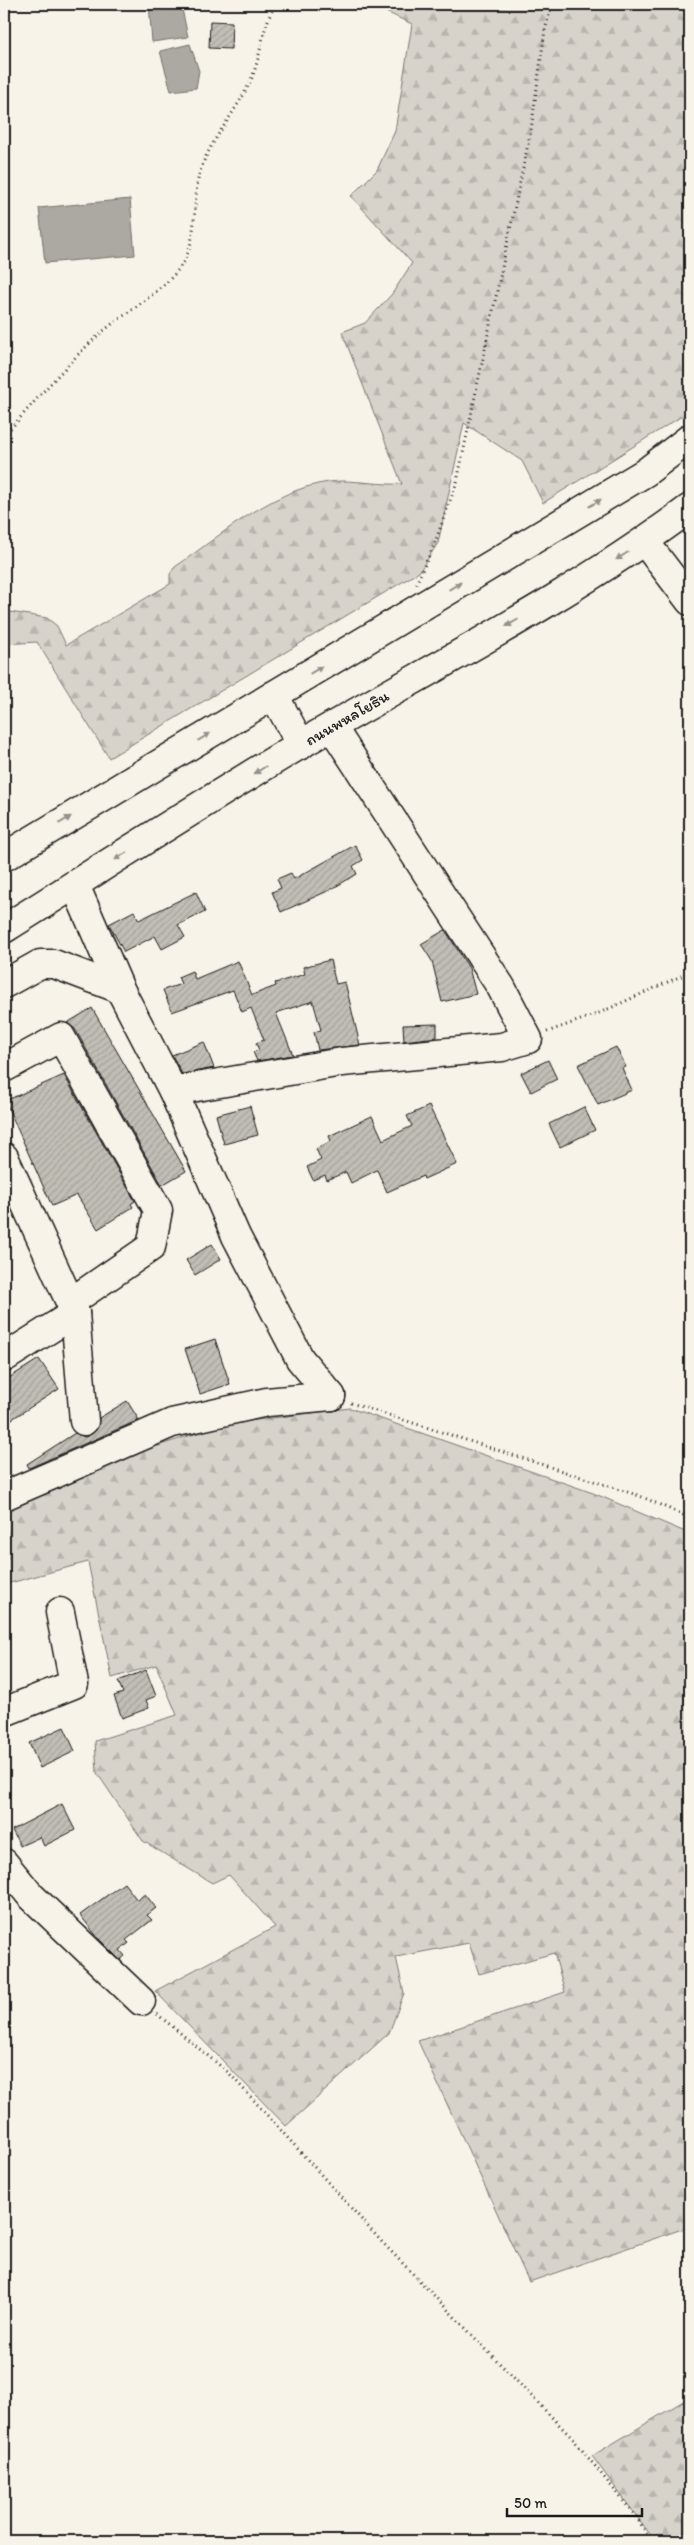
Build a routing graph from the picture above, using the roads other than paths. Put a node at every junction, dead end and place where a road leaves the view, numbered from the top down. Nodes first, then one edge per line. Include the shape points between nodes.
1 (690, 438) edge
2 (690, 508) edge
3 (645, 542) junction
4 (690, 601) edge
5 (274, 695) junction
6 (332, 727) junction
7 (301, 745) junction
8 (4, 857) edge
9 (75, 885) junction
10 (4, 929) edge
11 (4, 984) edge
12 (120, 989) junction
13 (4, 1068) edge
14 (173, 1091) junction
15 (4, 1157) edge
16 (73, 1307) junction
17 (4, 1358) edge
18 (84, 1421) dead end
19 (4, 1496) edge
20 (60, 1612) dead end
21 (4, 1712) edge
22 (4, 1863) edge
23 (141, 2001) road end

5 -> 1 main road via 646,472
2 - 3 main road, ถนนพหลโยธิน
3 - 4 main road
3 -> 6 main road, ถนนพหลโยธิน
5 - 7 main road
8 -> 5 main road
6 - 7 main road, ถนนพหลโยธิน
6 - 14 main road via 501,987 528,1039 502,1047 342,1062
7 -> 9 main road, ถนนพหลโยธิน
9 - 10 main road, ถนนพหลโยธิน
9 - 12 main road
11 - 12 main road via 34,967 54,964
12 - 14 main road
13 - 16 main road via 60,1037 158,1210 151,1247
14 - 19 main road via 236,1236 300,1359 331,1396 267,1402 172,1423
15 - 16 main road
16 - 17 main road
16 - 18 main road
20 - 21 main road via 74,1684
22 - 23 main road via 30,1895

